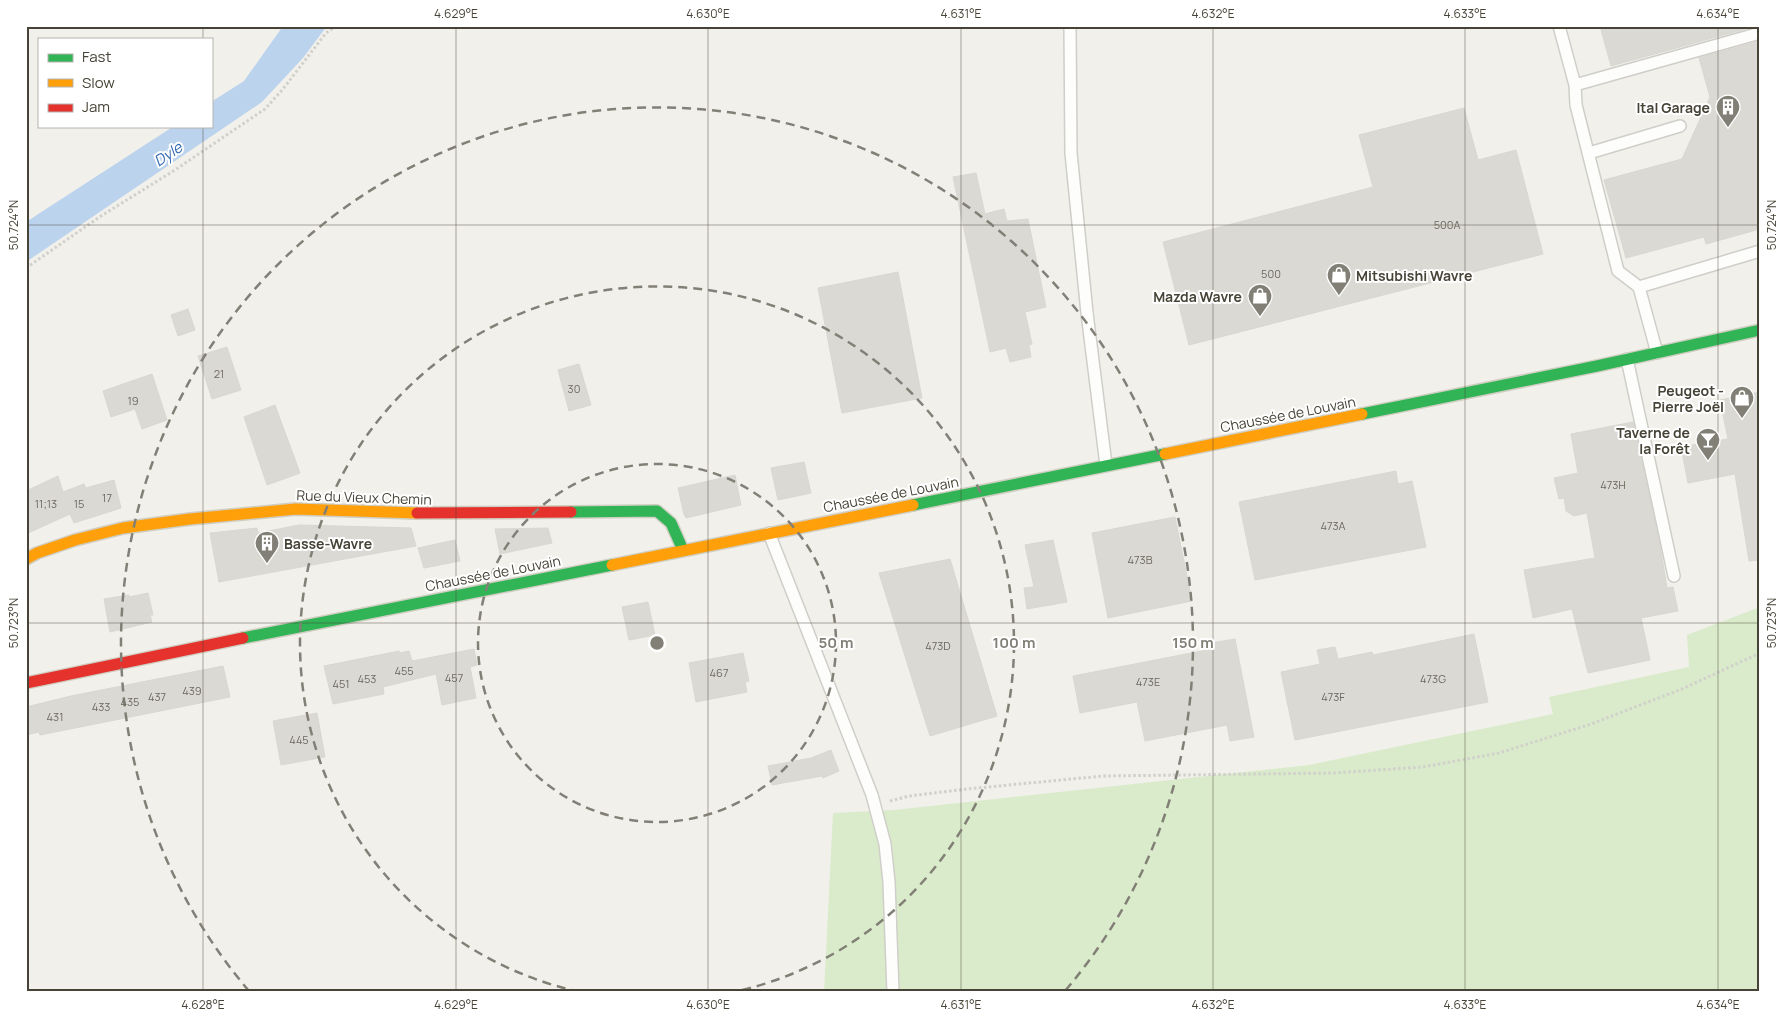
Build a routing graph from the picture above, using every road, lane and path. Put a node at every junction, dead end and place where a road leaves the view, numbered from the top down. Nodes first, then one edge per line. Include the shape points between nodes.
1 (336, 26) edge
2 (1070, 26) edge
3 (1560, 26) edge
4 (1760, 34) edge
5 (1575, 85) junction
6 (1680, 126) dead end
7 (1588, 154) junction
8 (1760, 251) edge
9 (26, 268) edge
10 (1638, 287) junction
11 (1760, 330) edge
12 (1657, 353) junction
13 (1627, 360) junction
14 (1106, 465) junction
15 (769, 533) junction
16 (683, 550) junction
17 (26, 558) edge
18 (1674, 576) dead end
19 (1760, 653) edge
20 (26, 683) edge
21 (875, 805) junction
22 (893, 992) edge

1 - 9 path via 326,33 265,109
2 - 14 lane via 1071,153
3 - 5 lane
4 - 5 lane
5 - 7 lane via 1576,105
6 - 7 lane
7 - 10 lane via 1618,271
8 - 10 lane
10 - 12 lane
11 - 12 main road, Chaussée de Louvain
12 - 13 main road, Chaussée de Louvain
13 - 14 main road, Chaussée de Louvain
13 - 18 lane
14 - 15 main road, Chaussée de Louvain
15 - 16 main road, Chaussée de Louvain
15 - 21 lane
16 - 17 main road, Rue du Vieux Chemin via 674,524 657,511 446,514 296,509 190,518 123,528 75,540
16 - 20 main road, Chaussée de Louvain
19 - 21 path via 1682,689 1591,724 1499,753 1424,768 1334,773 1103,776 967,788 909,796
21 - 22 lane via 885,844 889,882

